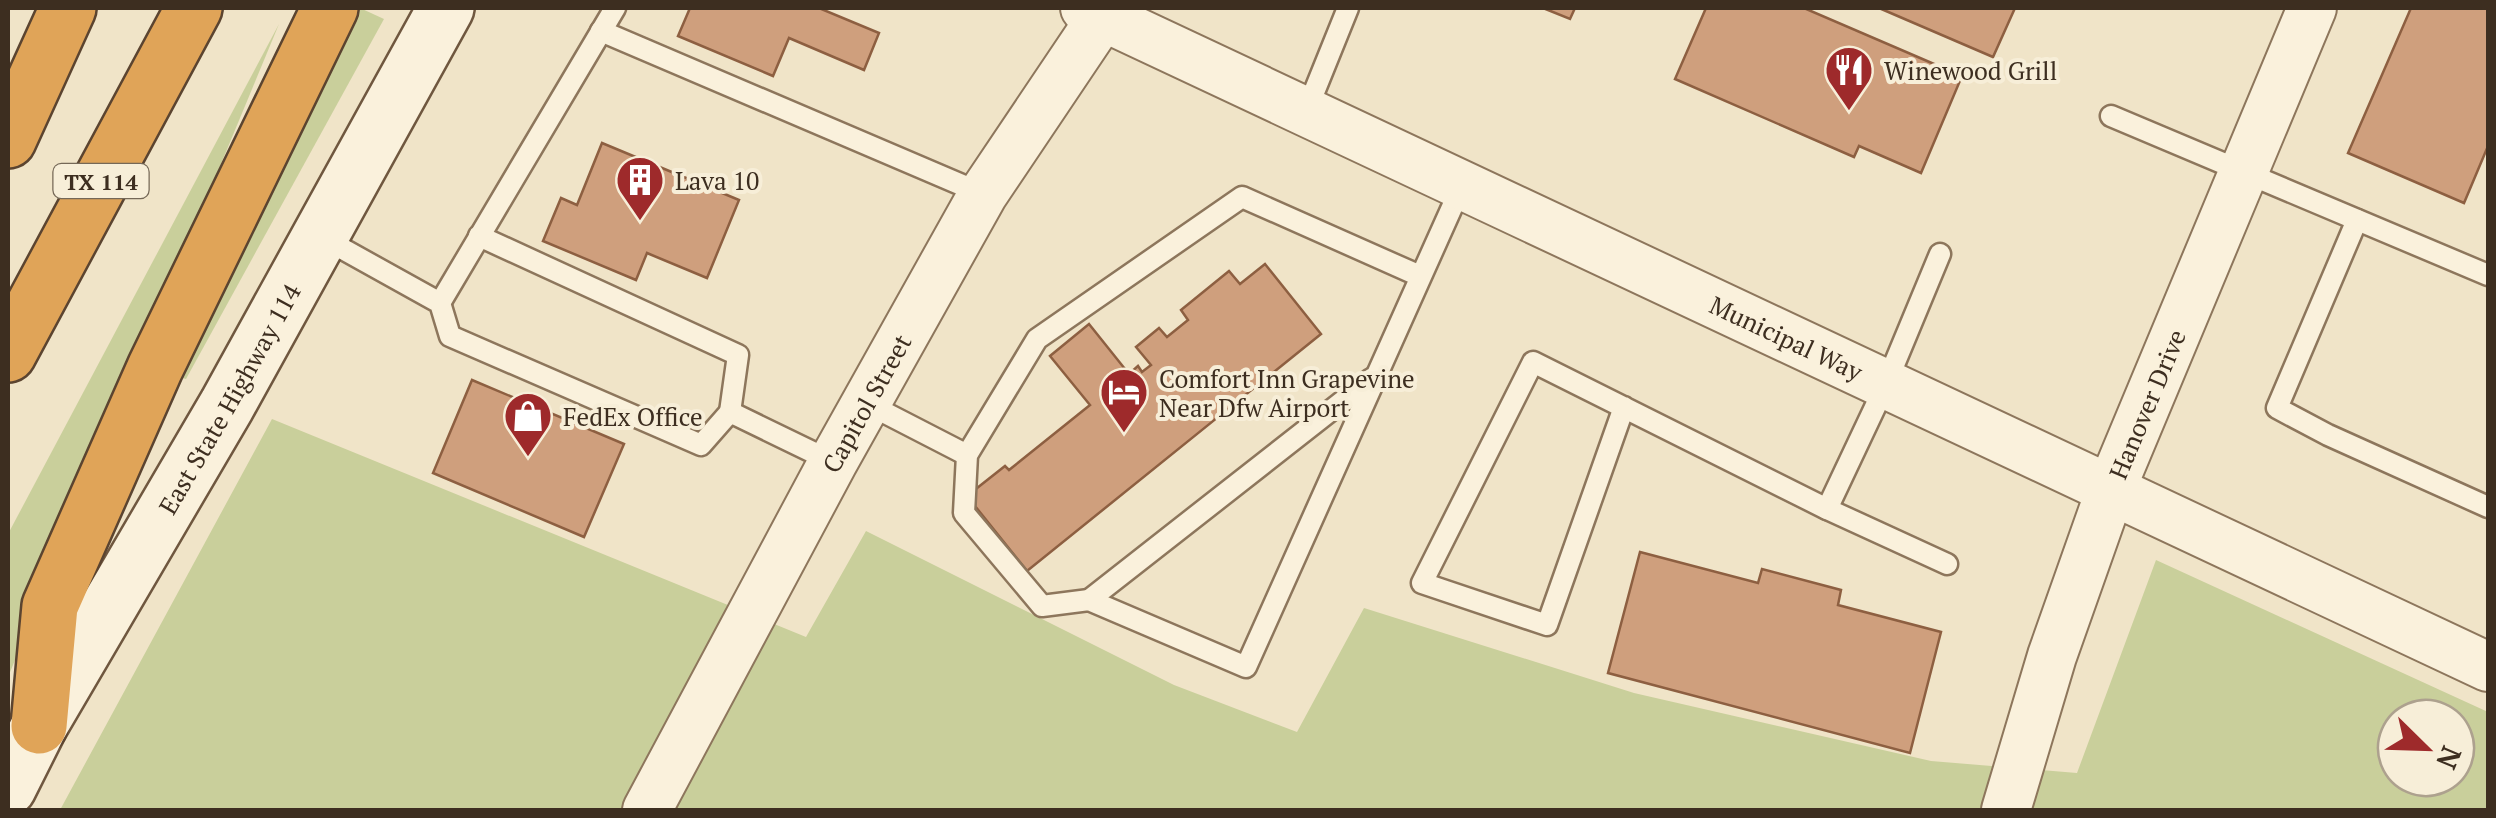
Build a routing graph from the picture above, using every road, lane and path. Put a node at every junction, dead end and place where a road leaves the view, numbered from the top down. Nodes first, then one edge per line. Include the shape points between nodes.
1 (68, 8) edge
2 (194, 8) edge
3 (330, 8) edge
4 (446, 8) edge
5 (615, 8) edge
6 (1348, 8) edge
7 (2312, 8) edge
8 (1098, 11) edge
9 (601, 31) junction
10 (1306, 112) junction
11 (2111, 116) dead end
12 (8, 140) edge
13 (2243, 171) junction
14 (1462, 185) junction
15 (983, 194) junction
16 (2357, 220) junction
17 (480, 236) junction
18 (321, 237) junction
19 (1940, 254) dead end
20 (2488, 275) edge
21 (1420, 276) junction
22 (440, 303) junction
23 (8, 354) edge
24 (1377, 375) junction
25 (1886, 384) junction
26 (866, 403) junction
27 (1624, 408) junction
28 (730, 412) junction
29 (966, 455) junction
30 (834, 462) junction
31 (2111, 489) junction
32 (2488, 507) edge
33 (1827, 509) junction
34 (1946, 564) dead end
35 (1089, 600) junction
36 (2488, 667) edge
37 (39, 726) junction
38 (8, 788) edge
39 (647, 810) edge
40 (2006, 810) edge

1 - 12 highway
2 - 23 highway, TX 114
3 - 37 highway via 155,368 50,606
4 - 18 main road, East State Highway 114
5 - 9 lane
6 - 10 lane
7 - 13 street, Hanover Drive
8 - 10 street, Municipal Way
8 - 15 street, Capitol Street
9 - 15 lane
9 - 17 lane
10 - 14 street, Municipal Way
11 - 13 lane
13 - 16 lane
13 - 31 street, Hanover Drive
14 - 21 lane
14 - 25 street, Municipal Way
15 - 26 street, Capitol Street
16 - 20 lane
16 - 32 lane via 2277,408
17 - 22 lane
17 - 28 lane via 738,354
18 - 22 lane
18 - 37 main road, East State Highway 114
19 - 25 lane
21 - 24 lane
21 - 29 lane via 1242,198 1037,339
22 - 28 lane via 450,336 701,445
24 - 35 lane
24 - 35 lane via 1246,667
25 - 31 street, Municipal Way
25 - 33 lane
26 - 29 lane
26 - 30 street, Capitol Street
27 - 27 lane via 1533,362 1422,584 1547,625
27 - 33 lane
28 - 30 lane
29 - 35 lane via 964,513 1042,606
30 - 39 street, Capitol Street
31 - 36 street, Municipal Way
31 - 40 street, Hanover Drive
33 - 34 lane
37 - 38 main road, East State Highway 114

